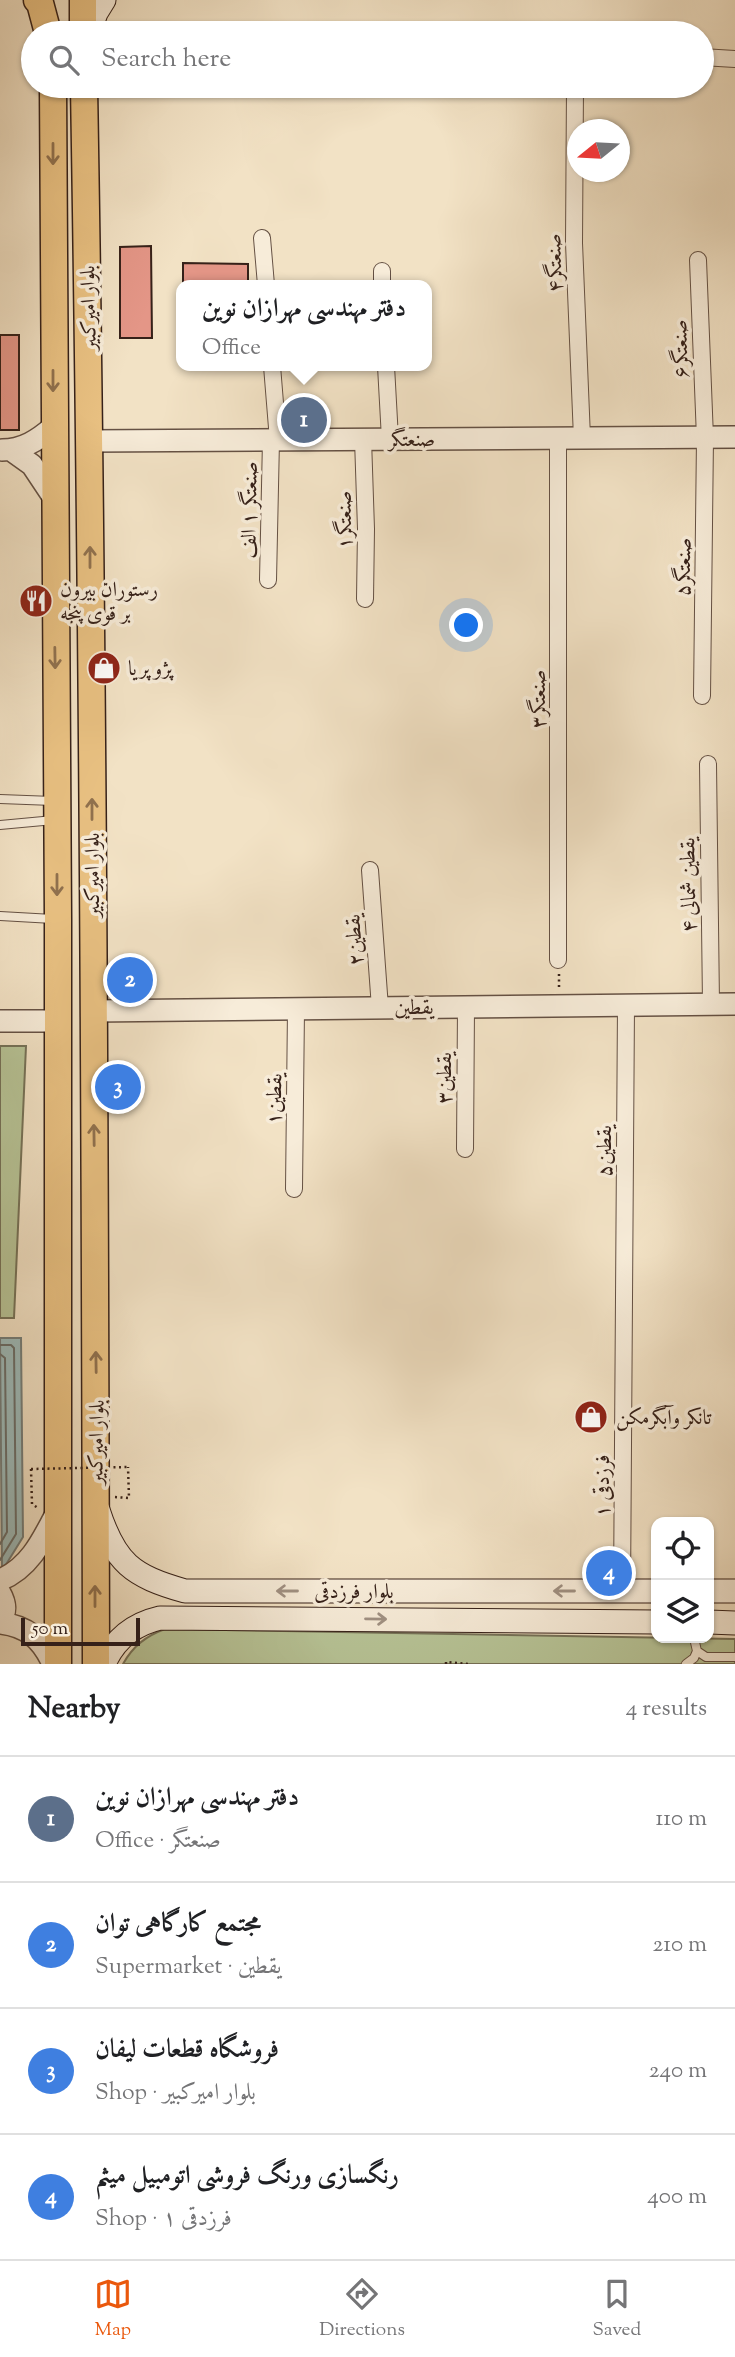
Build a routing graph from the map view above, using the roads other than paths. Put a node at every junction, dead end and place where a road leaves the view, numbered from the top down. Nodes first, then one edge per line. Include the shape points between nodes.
1 (37, 0) edge
2 (52, 0) edge
3 (83, 0) edge
4 (104, 0) edge
5 (45, 21) edge
6 (51, 21) edge
7 (83, 21) edge
8 (93, 21) edge
9 (714, 57) edge
10 (735, 58) edge
11 (53, 98) edge
12 (84, 98) edge
13 (575, 98) edge
14 (53, 224) junction
15 (86, 225) junction
16 (262, 239) dead end
17 (698, 260) dead end
18 (266, 280) edge
19 (272, 371) edge
20 (386, 371) edge
21 (53, 427) junction
22 (735, 437) edge
23 (558, 438) junction
24 (582, 438) junction
25 (705, 438) junction
26 (363, 439) junction
27 (390, 439) junction
28 (274, 440) junction
29 (90, 441) junction
30 (6, 450) edge
31 (54, 499) junction
32 (268, 580) dead end
33 (365, 600) dead end
34 (702, 696) dead end
35 (708, 764) dead end
36 (0, 799) edge
37 (57, 811) junction
38 (0, 825) edge
39 (370, 870) dead end
40 (0, 916) edge
41 (58, 919) junction
42 (558, 960) road end
43 (711, 1004) junction
44 (735, 1004) edge
45 (626, 1005) junction
46 (466, 1007) junction
47 (380, 1008) junction
48 (296, 1009) junction
49 (93, 1011) junction
50 (0, 1021) edge
51 (58, 1021) junction
52 (465, 1149) dead end
53 (295, 1189) dead end
54 (624, 1298) joint
55 (95, 1504) junction
56 (58, 1510) junction
57 (0, 1580) edge
58 (184, 1591) junction
59 (622, 1591) junction
60 (651, 1591) edge
61 (714, 1591) edge
62 (735, 1591) edge
63 (0, 1593) edge
64 (186, 1617) junction
65 (0, 1622) edge
66 (651, 1622) edge
67 (714, 1622) edge
68 (735, 1623) edge
69 (695, 1643) edge
70 (697, 1651) junction
71 (735, 1657) edge
72 (56, 1664) edge
73 (96, 1664) edge
74 (104, 1664) edge
75 (686, 1664) edge

1 - 5 main road
2 - 6 main road
3 - 7 main road
4 - 8 main road
9 - 10 street
11 -> 14 main road, بلوار امیرکبیر
12 - 15 main road, بلوار امیرکبیر
13 - 24 street, صنعتگر۴ via 574,243
14 - 15 main road
14 -> 21 main road, بلوار امیرکبیر
15 - 29 main road, بلوار امیرکبیر
16 - 18 street
17 - 25 street, صنعتگر۶
19 - 28 street, صنعتگر ۱ الف
20 - 27 street
21 - 30 street via 29,444
21 - 31 main road, بلوار امیرکبیر
22 - 25 street, صنعتگر
23 - 24 street, صنعتگر
23 - 27 street, صنعتگر
23 - 42 street, صنعتگر۳
24 - 25 street, صنعتگر
25 - 34 street, صنعتگر۵
26 - 27 street, صنعتگر
26 - 28 street, صنعتگر
26 - 33 street, صنعتگر۱
28 - 29 street, صنعتگر
28 - 32 street, صنعتگر ۱ الف
49 -> 29 main road, بلوار امیرکبیر
30 - 31 street via 32,465
31 -> 37 main road, بلوار امیرکبیر
35 - 43 street, یقطین شمالی ۴
36 - 37 lane
37 - 38 lane
37 -> 41 main road, بلوار امیرکبیر
39 - 47 street, یقطین۲
40 - 41 lane
41 - 51 main road, بلوار امیرکبیر
43 - 44 street, یقطین
43 - 45 street, یقطین
45 - 46 street, یقطین
45 - 54 street, یقطین۵
46 - 47 street, یقطین
46 - 52 street, یقطین۳
47 - 48 street, یقطین
48 - 49 street, یقطین
48 - 53 street, یقطین۱
55 -> 49 main road, بلوار امیرکبیر
50 - 51 street
51 - 56 main road, بلوار امیرکبیر
54 - 59 street, فرزدقی ۱
55 - 58 main road, بلوار فرزدقی via 110,1542 128,1566 151,1581
73 -> 55 main road, بلوار امیرکبیر
56 - 57 street via 24,1565
56 - 72 main road, بلوار امیرکبیر
59 -> 58 main road, بلوار فرزدقی
58 - 64 main road via 172,1595 167,1603 172,1615
59 - 60 main road, بلوار فرزدقی
61 - 62 main road
63 - 65 street via 5,1605
64 -> 66 main road, بلوار فرزدقی
64 - 74 main road, بلوار فرزدقی via 143,1622 119,1640
65 - 72 street via 31,1634
67 - 68 main road
69 - 70 lane
70 - 71 lane via 706,1657
70 - 75 lane

